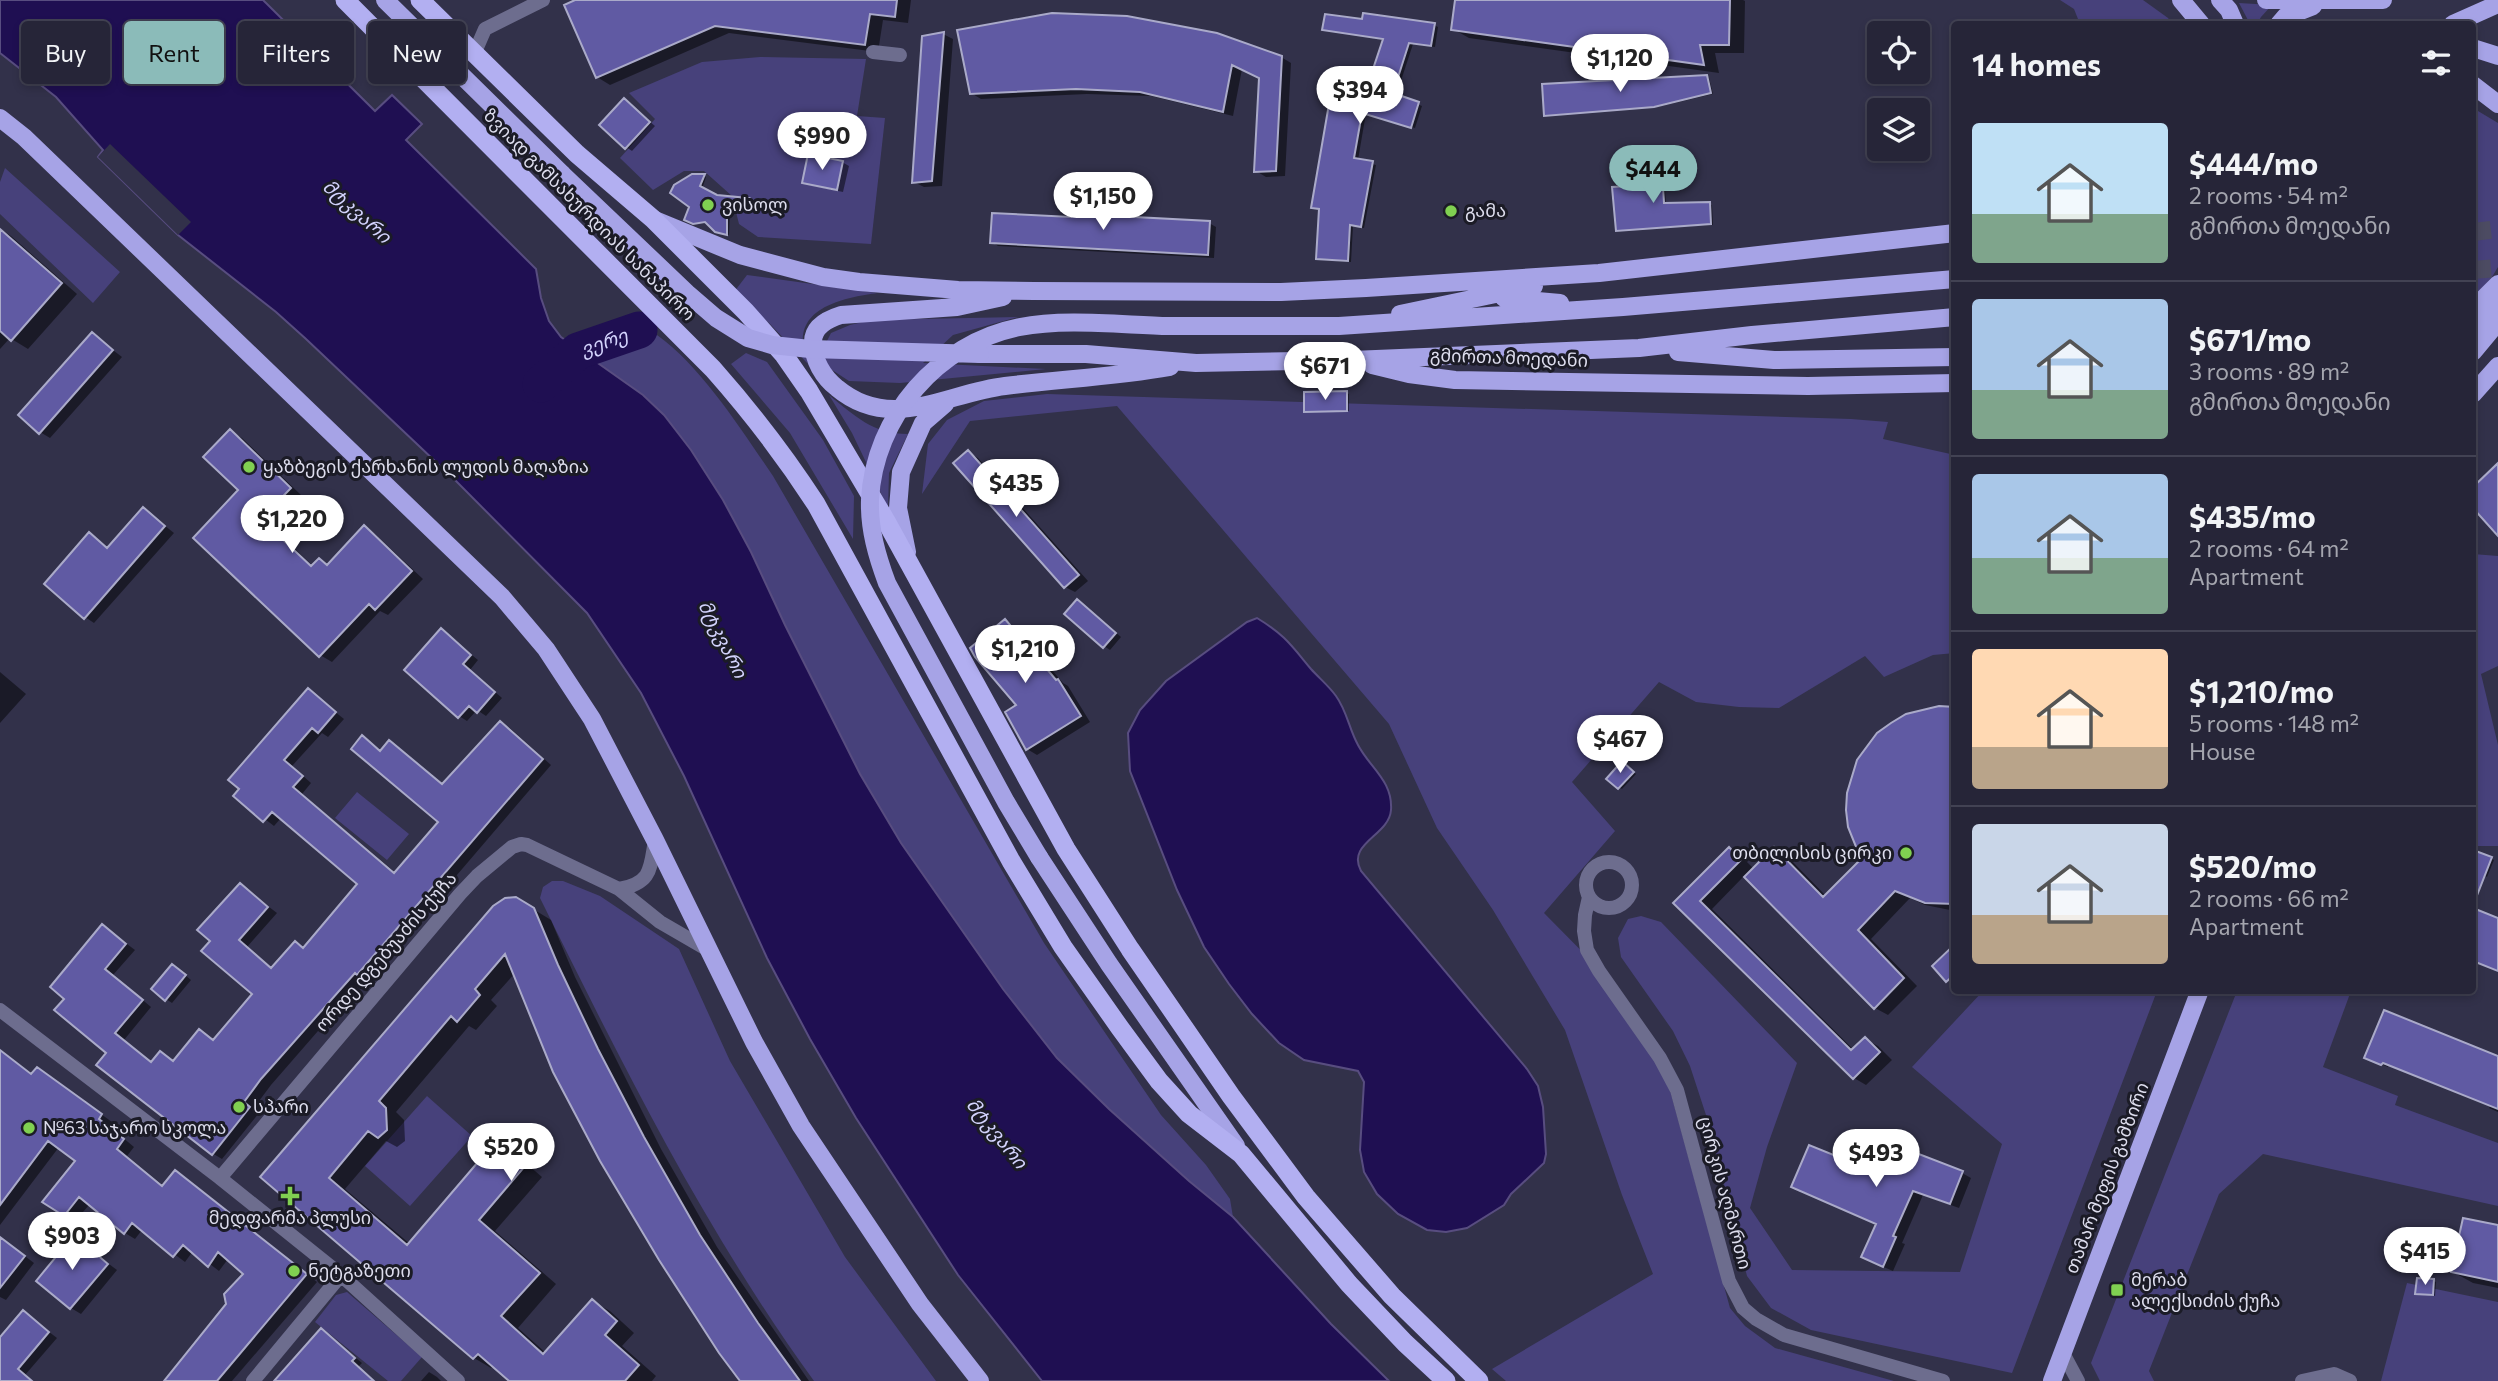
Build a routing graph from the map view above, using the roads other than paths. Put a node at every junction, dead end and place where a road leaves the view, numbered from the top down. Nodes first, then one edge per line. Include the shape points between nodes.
1 (345, 0) edge
2 (385, 0) edge
3 (420, 0) edge
4 (543, 0) edge
5 (2181, 0) edge
6 (2220, 0) edge
7 (2266, 0) edge
8 (2383, 0) edge
9 (2327, 1) edge
10 (2498, 4) edge
11 (2198, 21) edge
12 (2234, 21) edge
13 (2282, 21) edge
14 (2460, 21) edge
15 (2476, 49) edge
16 (475, 52) junction
17 (873, 52) dead end
18 (901, 54) dead end
19 (2498, 56) edge
20 (2476, 87) edge
21 (2476, 93) edge
22 (2496, 102) edge
23 (0, 118) edge
24 (653, 219) junction
25 (1951, 233) edge
26 (1599, 273) junction
27 (1951, 279) edge
28 (2498, 284) edge
29 (1366, 288) junction
30 (1034, 291) junction
31 (1483, 297) junction
32 (2498, 302) edge
33 (2476, 306) edge
34 (1623, 307) junction
35 (1951, 317) edge
36 (2498, 322) edge
37 (1339, 326) junction
38 (2476, 328) edge
39 (2498, 342) edge
40 (1639, 348) junction
41 (2476, 349) edge
42 (2476, 352) edge
43 (1951, 357) edge
44 (1352, 360) junction
45 (1196, 363) junction
46 (2497, 368) edge
47 (2476, 378) edge
48 (1951, 383) edge
49 (2476, 391) edge
50 (958, 396) junction
51 (913, 569) junction
52 (655, 840) junction
53 (619, 888) junction
54 (1590, 897) dead end
55 (710, 951) junction
56 (2198, 994) edge
57 (0, 1010) edge
58 (1241, 1154) junction
59 (220, 1178) junction
60 (341, 1275) junction
61 (2063, 1353) junction
62 (253, 1381) edge
63 (458, 1381) edge
64 (980, 1381) edge
65 (1446, 1381) edge
66 (1479, 1381) edge
67 (1943, 1381) edge
68 (2052, 1381) edge
69 (2078, 1381) edge
70 (2302, 1381) edge
71 (2350, 1381) edge

1 - 58 highway, ზვიად გამსახურდიას სანაპირო via 713,369 769,436 816,503 981,808 1063,947 1160,1081 1189,1114
2 - 45 main road, ზვიად გამსახურდიას სანაპირო, bridge via 687,293 748,338 810,349 1086,354
3 - 16 highway, ზვიად გამსახურდიას სანაპირო
4 - 16 street via 485,29
5 - 11 main road
6 - 12 main road
7 - 9 main road
8 - 9 main road
9 - 13 main road
10 - 14 main road
15 - 19 main road
16 - 24 highway, ზვიად გამსახურდიას სანაპირო via 577,154
17 - 18 street
20 - 22 main road
21 - 22 main road
23 - 52 main road via 502,597 576,692
24 - 30 main road via 730,251 823,277
24 - 51 highway, ზვიად გამსახურდიას სანაპირო via 784,355
25 - 26 main road
26 - 29 main road
26 - 31 main road
27 - 34 main road
28 - 33 main road
29 - 30 main road
29 - 31 main road
30 - 50 main road via 957,307 841,314 822,323 814,335 822,372 859,402 895,411
31 - 34 main road
31 - 37 main road
32 - 38 main road
34 - 37 main road
35 - 40 main road, გმირთა მოედანი
36 - 41 main road
37 - 58 main road, bridge via 1034,325 1003,331 949,357 908,397 874,467 870,500 877,558 887,583 1006,802 1116,975
39 - 42 main road
40 - 43 main road, გმირთა მოედანი via 1774,360
40 - 44 main road, გმირთა მოედანი
44 - 45 main road
44 - 48 main road, გმირთა მოედანი via 1455,380 1808,386
45 - 50 main road via 1120,376 987,388
46 - 47 main road
46 - 49 main road
50 - 51 main road via 923,423 901,472 898,508
51 - 66 highway, ზვიად გამსახურდიას სანაპირო via 1066,849 1231,1096 1346,1245
52 - 53 street via 644,879 635,886
52 - 55 main road
53 - 55 street, ორდე დგებუაძის ქუჩა via 660,922
53 - 59 street, ორდე დგებუაძის ქუჩა via 538,849 521,844 512,848 460,894
54 - 67 street, ცირკის აღმართი via 1584,931 1587,950 1677,1090 1728,1281 1744,1308 1784,1335
55 - 64 main road via 801,1126 882,1250
56 - 61 main road, თამარ მეფის გამზირი
57 - 59 street
58 - 65 highway, ზვიად გამსახურდიას სანაპირო via 1349,1284
59 - 60 street
60 - 62 street
60 - 63 street
61 - 68 main road, თამარ მეფის გამზირი
61 - 69 street
70 - 71 street via 2334,1374

